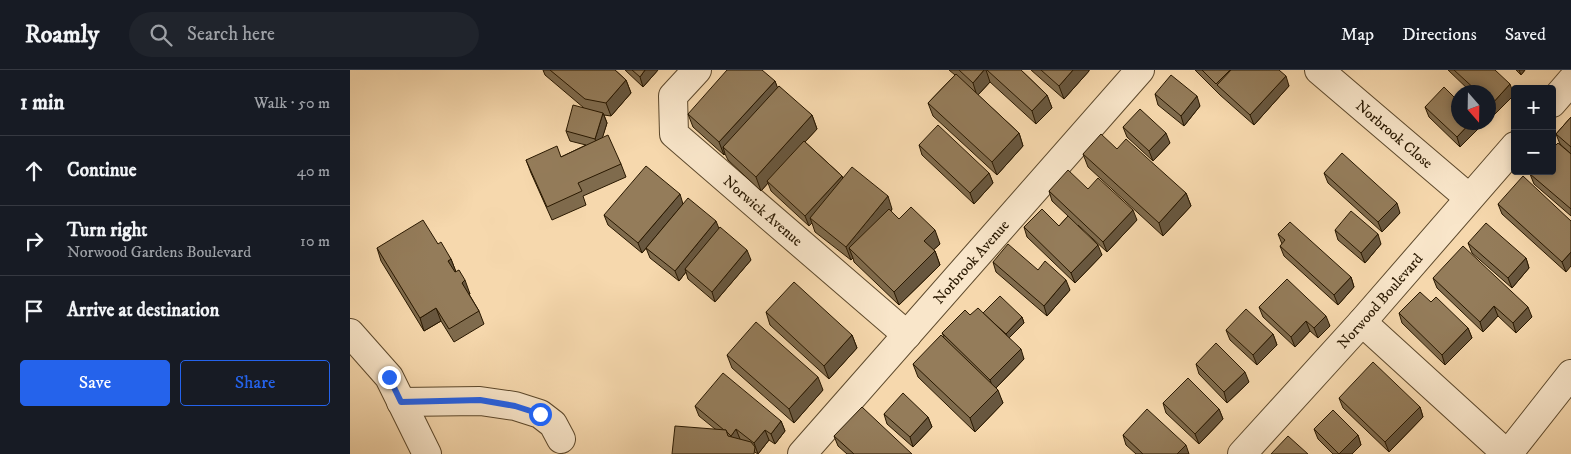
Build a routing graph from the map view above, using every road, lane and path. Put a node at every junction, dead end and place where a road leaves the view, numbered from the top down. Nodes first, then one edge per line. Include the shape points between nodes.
1 (696, 70) edge
2 (1140, 70) edge
3 (1319, 70) edge
4 (1571, 81) edge
5 (1556, 98) edge
6 (1511, 151) edge
7 (1469, 198) junction
8 (1362, 322) junction
9 (350, 333) edge
10 (907, 334) junction
11 (1571, 374) edge
12 (401, 402) junction
13 (562, 439) dead end
14 (1502, 449) edge
15 (426, 454) edge
16 (802, 454) edge
17 (1242, 454) edge

1 - 10 street, Norwick Avenue via 673,96 674,134
2 - 10 street, Norbrook Avenue
3 - 7 street, Norbrook Close
4 - 5 street
6 - 7 street, Norwood Boulevard
7 - 8 street, Norwood Boulevard
8 - 14 street
8 - 17 street, Norwood Boulevard
9 - 12 street via 389,377
10 - 16 street, Norbrook Avenue
11 - 14 street
12 - 13 street via 480,400 515,406 540,414
12 - 15 street

